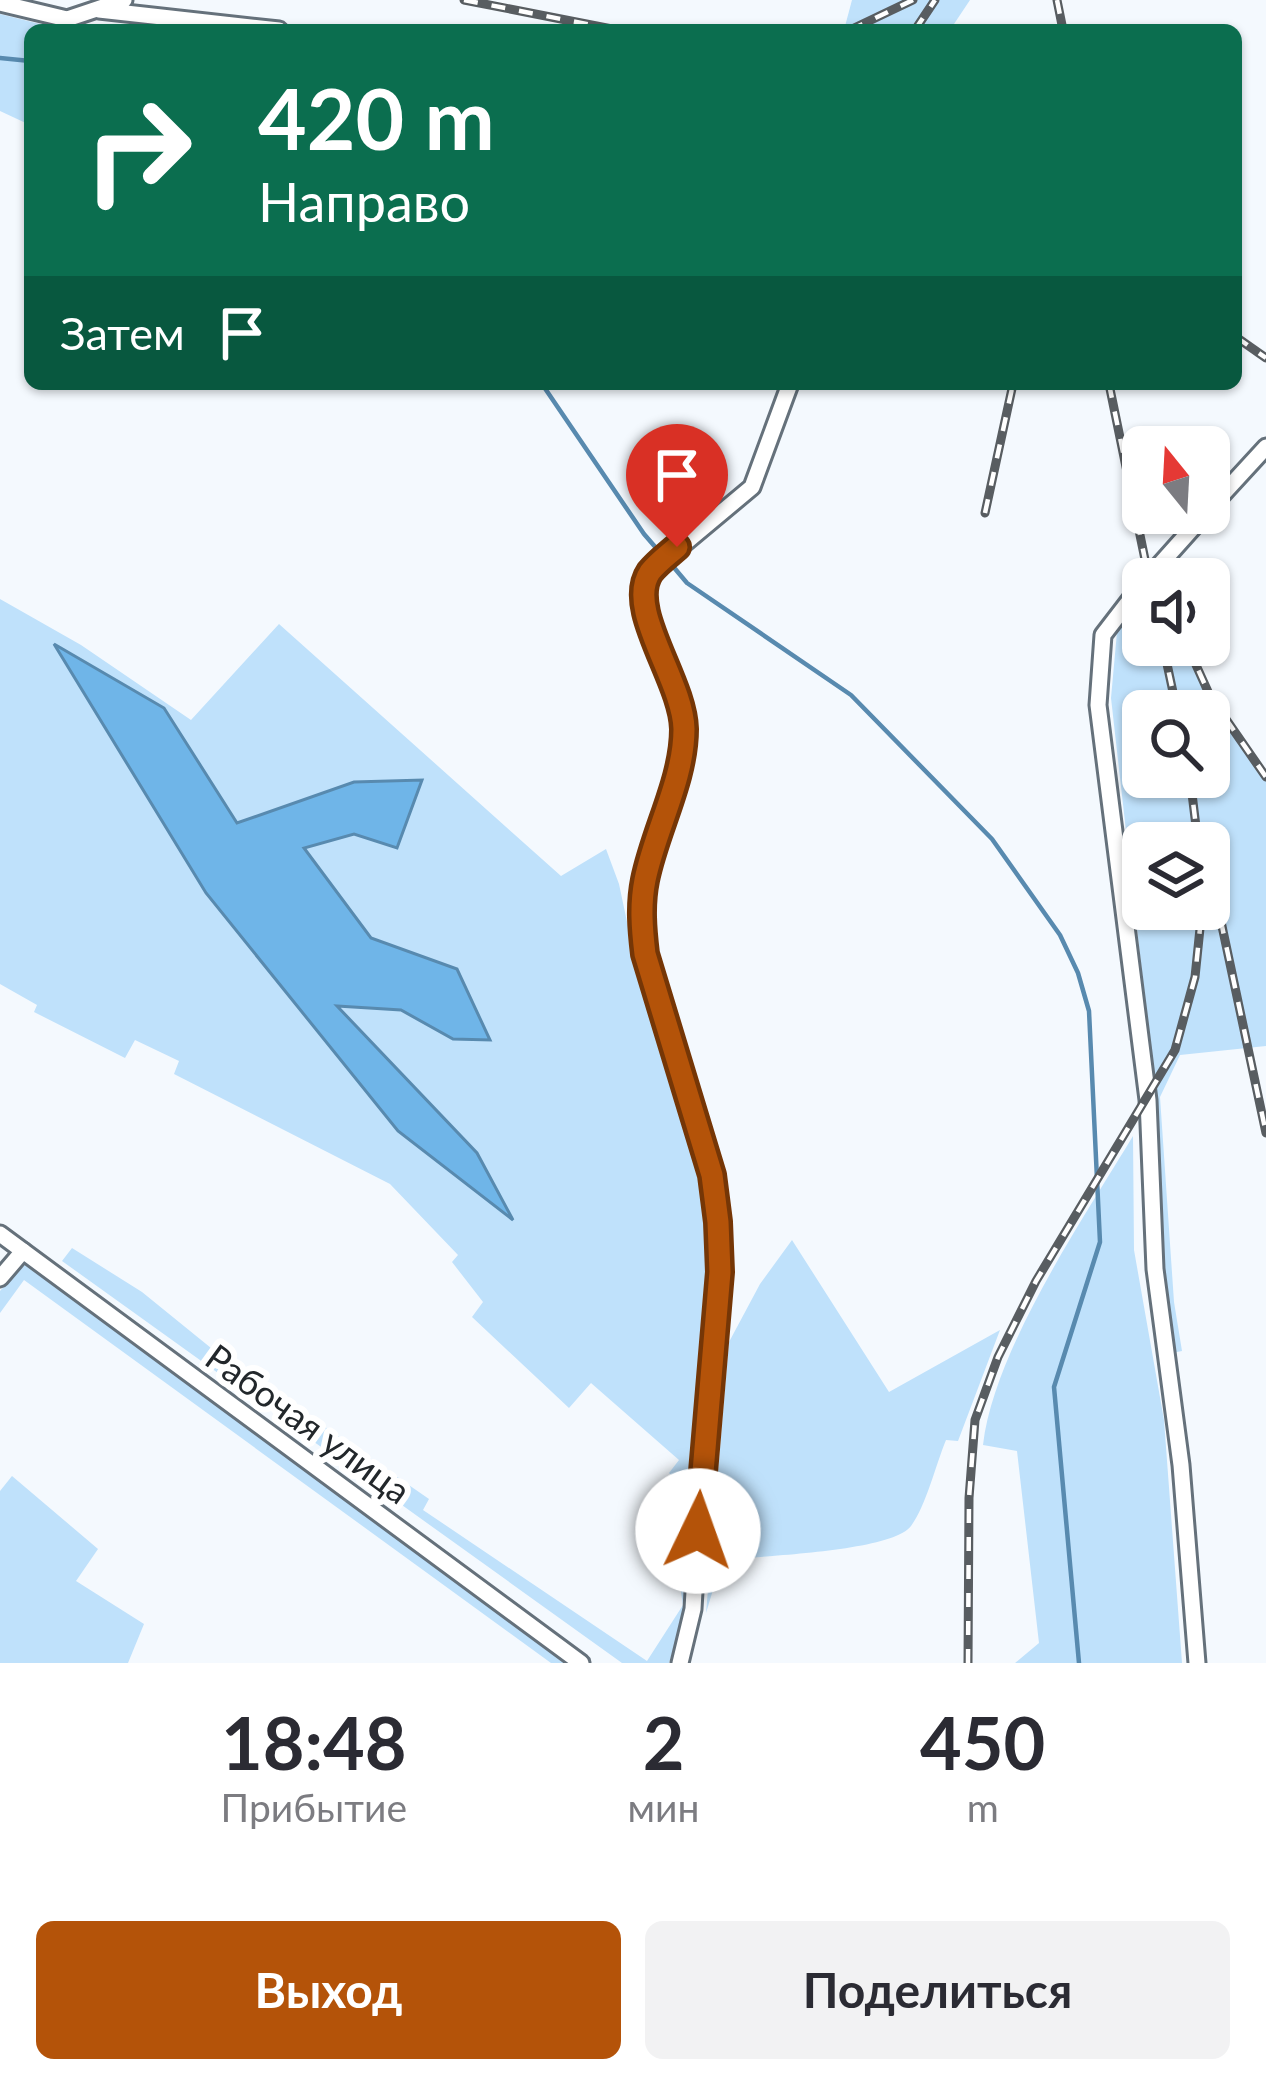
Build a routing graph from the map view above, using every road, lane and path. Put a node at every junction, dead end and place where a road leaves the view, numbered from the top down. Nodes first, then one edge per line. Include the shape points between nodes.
1 (124, 0) edge
2 (0, 3) edge
3 (100, 10) junction
4 (225, 24) edge
5 (788, 390) edge
6 (1266, 446) edge
7 (1230, 486) edge
8 (1187, 534) edge
9 (1166, 558) edge
10 (1122, 610) edge
11 (0, 1234) edge
12 (23, 1251) junction
13 (0, 1278) edge
14 (581, 1663) edge
15 (680, 1663) edge
16 (1197, 1663) edge

1 - 3 street
2 - 3 street via 67,19
3 - 4 street
5 - 15 street via 752,487 649,573 643,594 684,724 644,882 643,936 712,1175 720,1272 693,1609
6 - 7 street
8 - 9 street
10 - 16 street via 1102,635 1098,705 1148,1100 1155,1270
11 - 12 street, Рабочая улица
12 - 13 street
12 - 14 street, Рабочая улица

